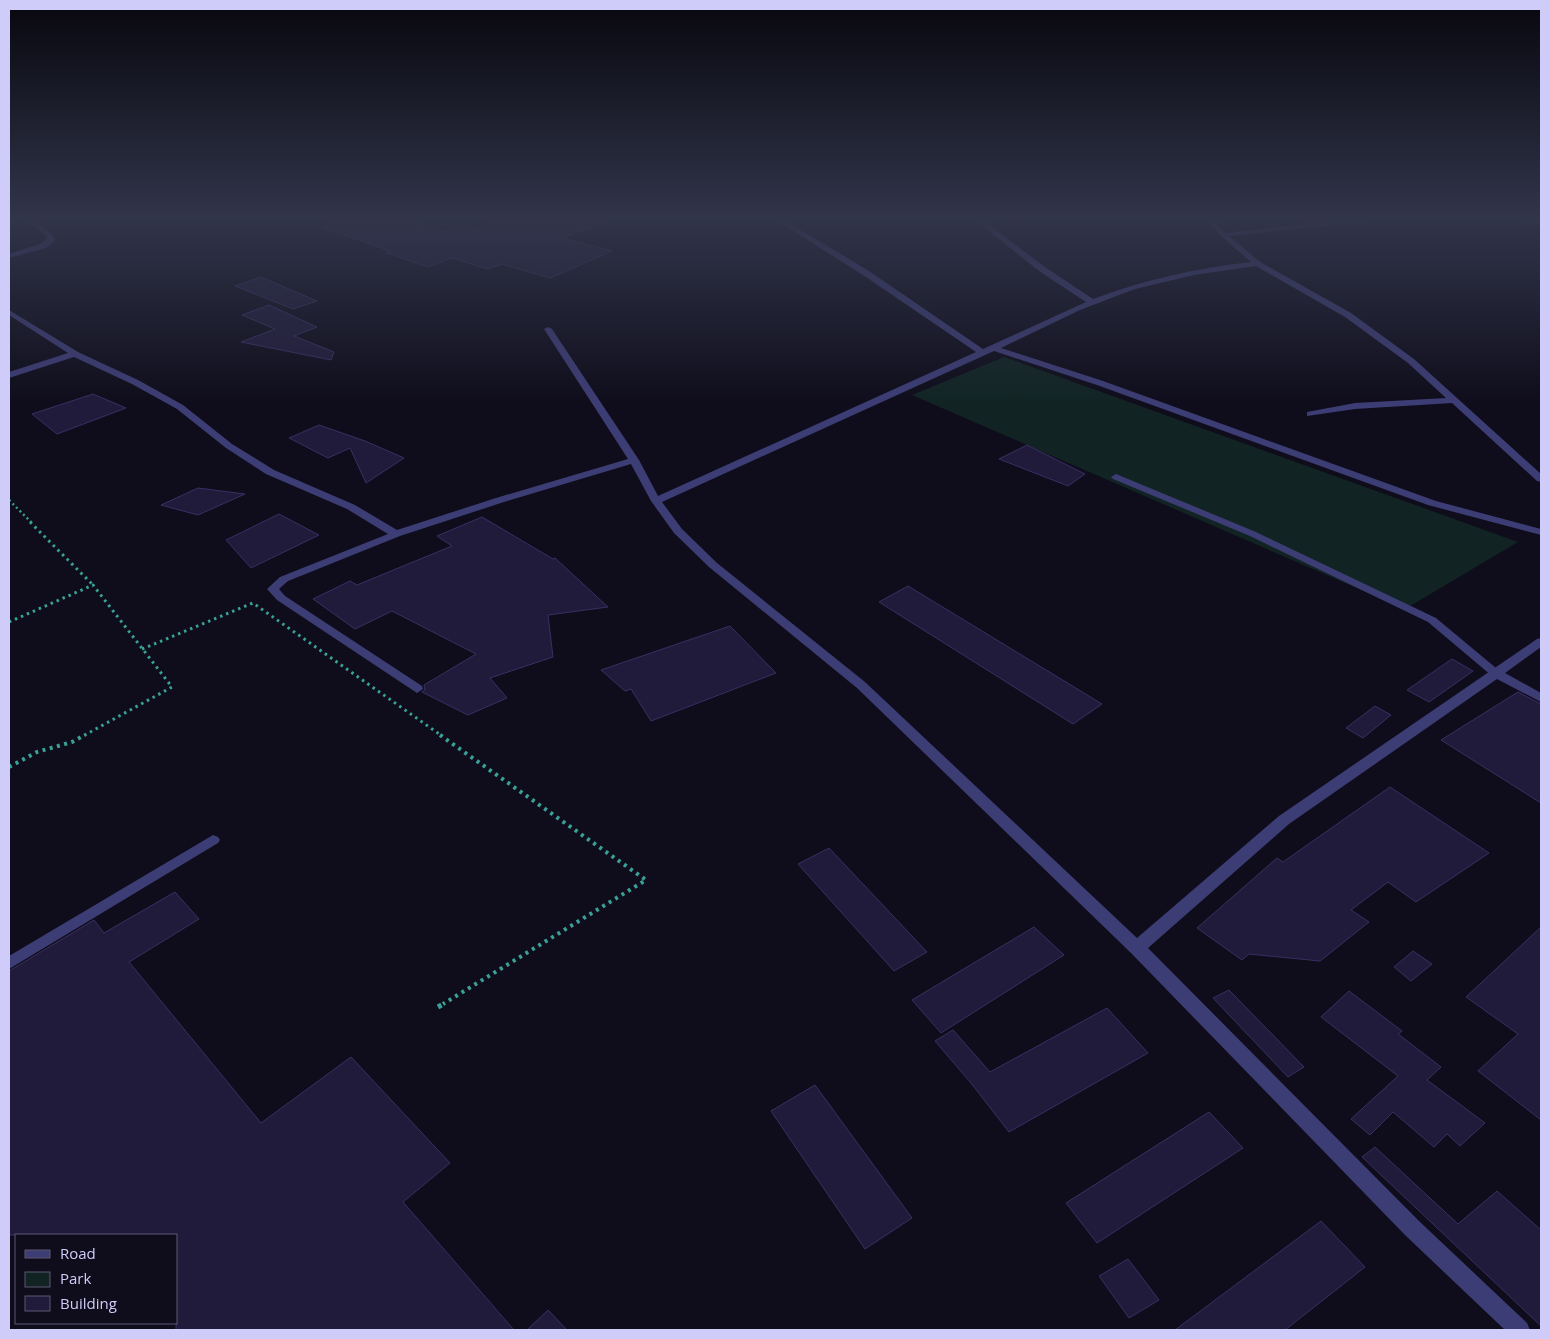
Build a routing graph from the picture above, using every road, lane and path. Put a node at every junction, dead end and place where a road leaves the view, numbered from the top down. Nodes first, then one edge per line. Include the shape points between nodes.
1 (876, 279) edge
2 (1058, 279) edge
3 (1159, 279) edge
4 (1285, 279) edge
5 (1092, 302) junction
6 (9, 312) edge
7 (548, 328) dead end
8 (994, 348) junction
9 (984, 352) junction
10 (75, 354) junction
11 (9, 375) edge
12 (1456, 400) junction
13 (1310, 414) dead end
14 (634, 460) junction
15 (1116, 477) dead end
16 (1541, 479) edge
17 (9, 500) edge
18 (656, 501) junction
19 (1541, 532) edge
20 (396, 534) junction
21 (93, 585) junction
22 (9, 622) edge
23 (1541, 642) edge
24 (142, 649) junction
25 (1496, 673) junction
26 (417, 689) dead end
27 (1541, 698) edge
28 (9, 767) edge
29 (213, 840) dead end
30 (1137, 948) junction
31 (9, 963) edge
32 (438, 1007) dead end
33 (1520, 1330) edge

1 - 9 street
2 - 5 street
3 - 5 street
4 - 12 street via 1348,315
5 - 8 street
6 - 10 street
7 - 14 street
8 - 9 street
8 - 19 street via 1432,503
9 - 18 street
10 - 11 street
10 - 20 street via 180,407 229,446 270,472 351,506
12 - 13 street via 1355,406
12 - 16 street
14 - 18 street
14 - 20 street
15 - 25 lane via 1253,534 1432,620
17 - 21 path
18 - 30 street via 678,531 713,566 861,685
20 - 26 street via 284,579 273,589 281,598
21 - 22 path
21 - 24 path
23 - 25 street
24 - 28 path via 172,687 72,742 37,752
24 - 32 path via 252,603 646,880
25 - 27 street
25 - 30 street via 1284,820
29 - 31 lane
30 - 33 street via 1412,1228

